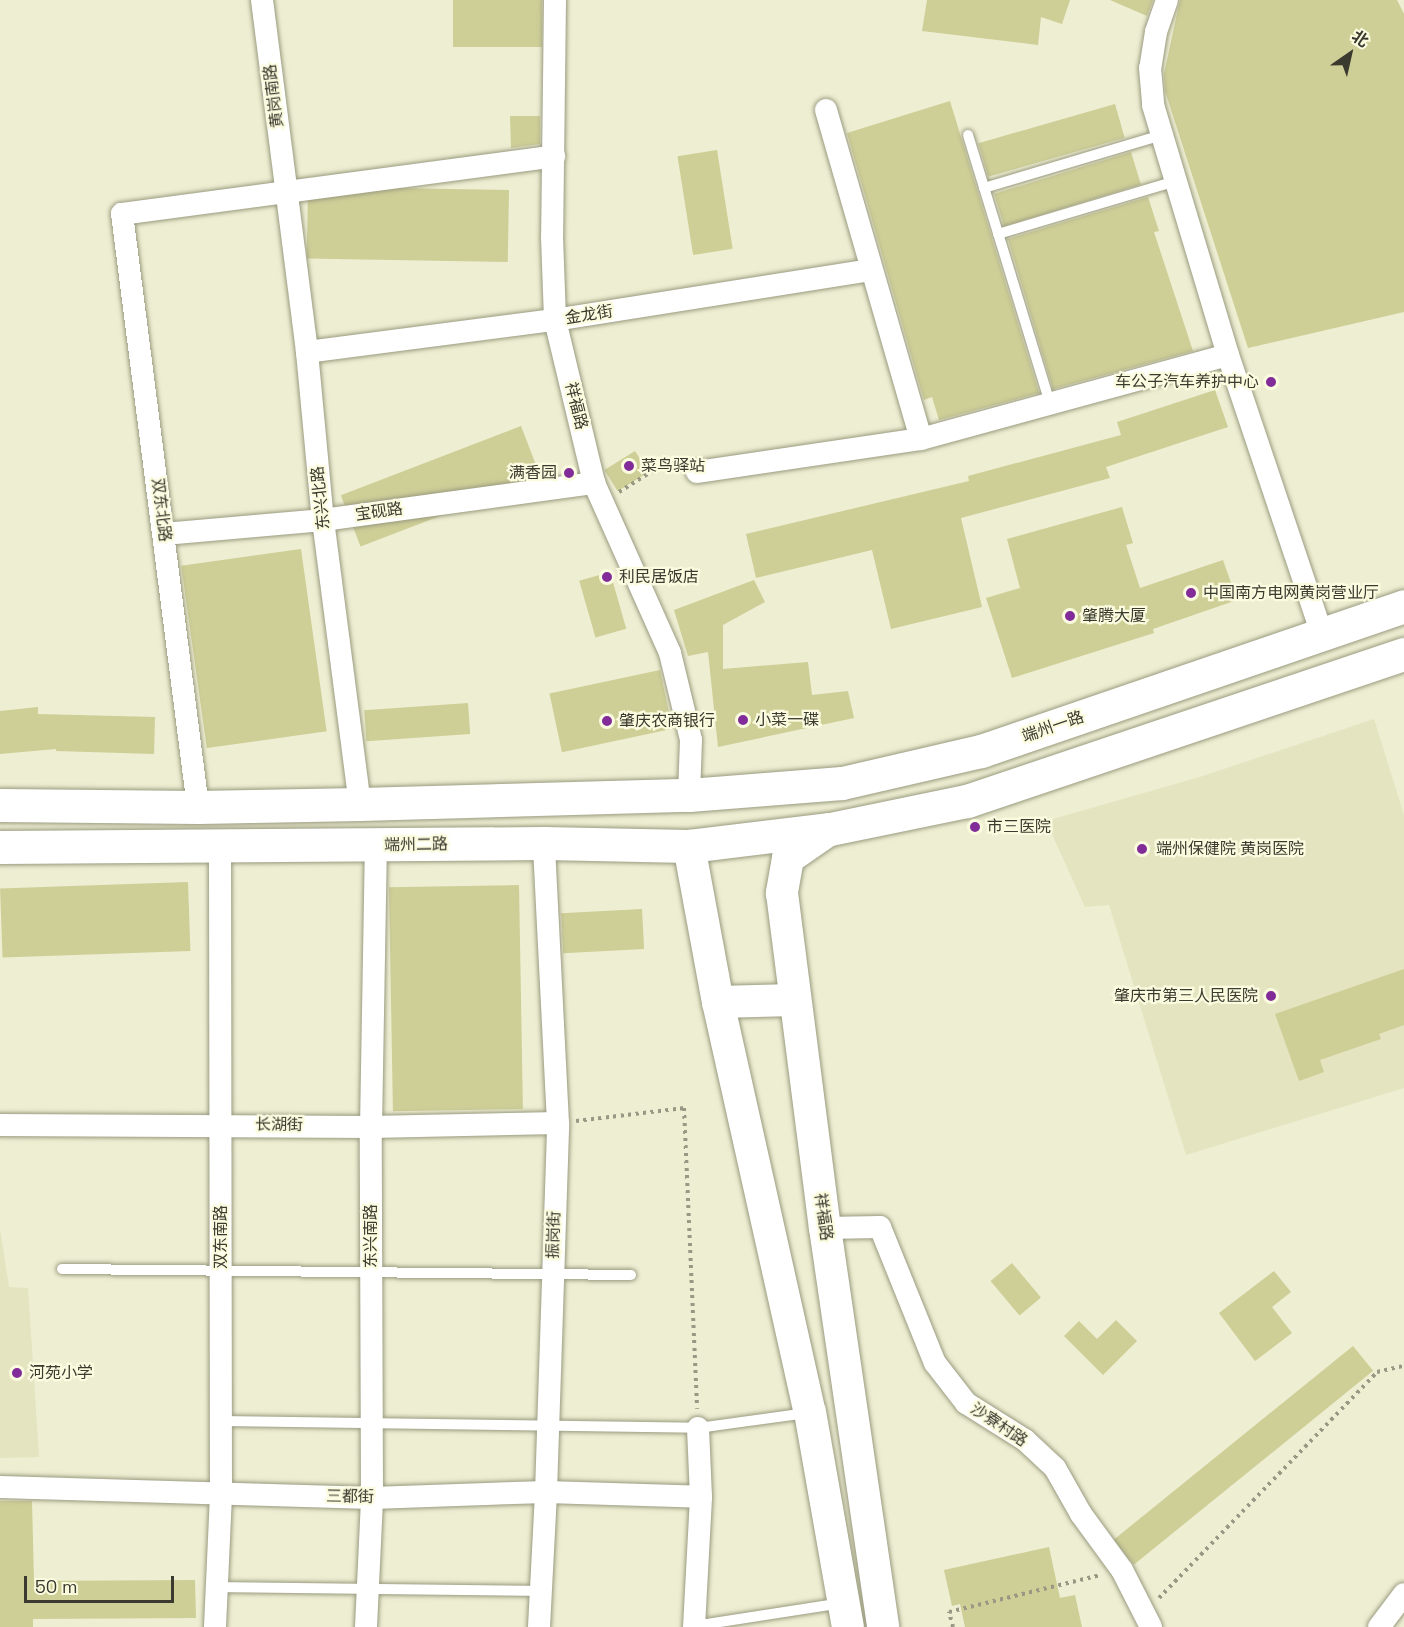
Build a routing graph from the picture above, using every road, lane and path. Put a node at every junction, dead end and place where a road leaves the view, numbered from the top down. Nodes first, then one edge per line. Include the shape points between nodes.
1 (262, 0) edge
2 (555, 0) edge
3 (1167, 0) edge
4 (826, 110) dead end
5 (968, 135) dead end
6 (1162, 135) junction
7 (554, 156) junction
8 (1176, 180) junction
9 (984, 188) junction
10 (286, 192) junction
11 (998, 234) junction
12 (870, 270) junction
13 (555, 320) junction
14 (307, 352) junction
15 (1228, 355) junction
16 (1050, 403) junction
17 (921, 439) junction
18 (697, 472) joint
19 (599, 492) junction
20 (323, 520) junction
21 (164, 534) junction
22 (1404, 606) edge
23 (1322, 635) junction
24 (1404, 654) edge
25 (689, 795) junction
26 (360, 804) junction
27 (0, 805) edge
28 (198, 807) junction
29 (830, 829) junction
30 (544, 843) junction
31 (220, 846) junction
32 (376, 846) junction
33 (688, 846) junction
34 (0, 847) edge
35 (794, 1000) junction
36 (718, 1002) junction
37 (558, 1123) junction
38 (222, 1124) junction
39 (0, 1125) edge
40 (371, 1127) junction
41 (825, 1228) junction
42 (62, 1269) dead end
43 (221, 1271) junction
44 (371, 1273) junction
45 (553, 1275) junction
46 (631, 1275) dead end
47 (1404, 1366) edge
48 (810, 1412) junction
49 (221, 1421) junction
50 (372, 1423) junction
51 (548, 1426) junction
52 (698, 1428) junction
53 (0, 1487) edge
54 (546, 1492) junction
55 (221, 1495) junction
56 (701, 1497) junction
57 (372, 1498) junction
58 (1122, 1570) junction
59 (217, 1587) junction
60 (368, 1588) junction
61 (541, 1591) junction
62 (1404, 1594) edge
63 (845, 1615) edge
64 (1148, 1620) edge
65 (215, 1627) edge
66 (366, 1627) edge
67 (539, 1627) edge
68 (694, 1627) edge
69 (883, 1627) edge
70 (953, 1627) edge
71 (1379, 1627) edge

1 - 10 street, 黄岗南路
2 - 7 street, 祥福路
3 - 6 street via 1150,68 1153,105
4 - 12 street
5 - 9 lane
6 - 8 street
6 - 9 lane
7 - 10 street
7 - 13 street, 祥福路
8 - 11 lane
8 - 15 street
9 - 11 lane
10 - 14 street, 东兴北路
10 - 21 street, 双东北路 via 122,214
11 - 16 lane
12 - 13 street, 金龙街
12 - 17 street
13 - 14 street, 金龙街
13 - 19 street, 祥福路
14 - 20 street, 东兴北路
15 - 16 street
15 - 23 street
16 - 17 street
17 - 18 street
18 - 19 path via 670,460
19 - 20 street, 宝砚路
19 - 25 street, 祥福路 via 670,653 691,741
20 - 21 street, 宝砚路
20 - 26 street, 东兴北路
21 - 28 street, 双东北路
22 - 23 main road, 端州一路
23 - 25 main road, 端州一路 via 981,751 842,783
24 - 29 main road via 967,801
25 - 26 main road
26 - 28 main road
27 - 28 main road
29 - 33 main road, 端州二路
29 - 35 street, 祥福路 via 788,858 782,892
30 - 32 main road, 端州二路
30 - 33 main road, 端州二路
30 - 37 street, 振岗街
31 - 32 main road, 端州二路
31 - 34 main road, 端州二路
31 - 38 street, 双东南路
32 - 40 street, 东兴南路
33 - 36 street
35 - 36 street
35 - 41 street, 祥福路
36 - 48 street
37 - 40 street, 长湖街
37 - 45 street, 振岗街
37 - 52 path via 684,1108
38 - 39 street, 长湖街
38 - 40 street, 长湖街
38 - 43 street, 双东南路
40 - 44 street, 东兴南路
41 - 58 street, 沙寮村路 via 880,1227 935,1363 966,1403 1025,1440 1055,1468
41 - 69 street, 祥福路
42 - 43 lane
43 - 44 lane
43 - 49 street, 双东南路
44 - 45 lane
44 - 50 street, 东兴南路
45 - 46 lane
45 - 51 street, 振岗街
47 - 64 path via 1377,1372
48 - 52 lane
48 - 63 street
49 - 50 lane
49 - 55 street, 双东南路
50 - 51 lane
50 - 57 street, 东兴南路
51 - 52 lane
51 - 54 street, 振岗街
52 - 56 street
53 - 55 street, 三都街
54 - 56 street, 三都街
54 - 57 street, 三都街
54 - 61 street, 振岗街
55 - 57 street, 三都街
55 - 59 street, 双东南路
56 - 68 street
57 - 60 street, 东兴南路
58 - 64 street, 沙寮村路
58 - 70 path via 949,1612
59 - 60 lane
59 - 65 street, 双东南路
60 - 61 lane
60 - 66 street, 东兴南路
61 - 67 street, 振岗街
62 - 71 street
63 - 68 lane

